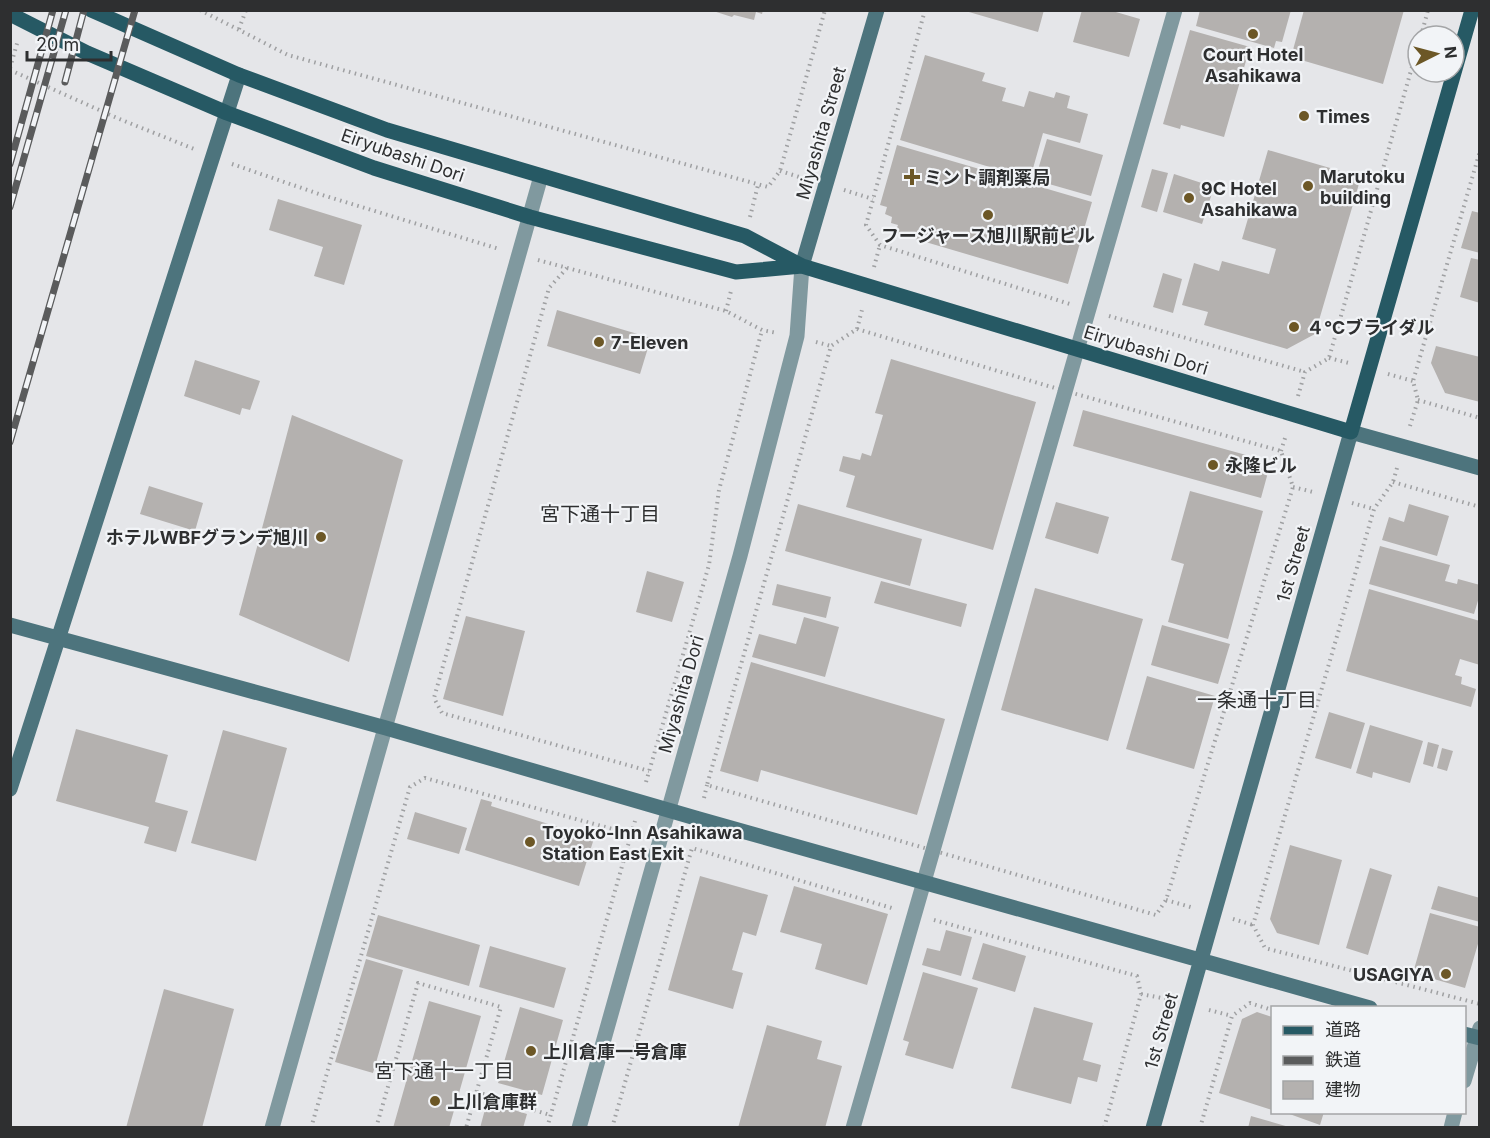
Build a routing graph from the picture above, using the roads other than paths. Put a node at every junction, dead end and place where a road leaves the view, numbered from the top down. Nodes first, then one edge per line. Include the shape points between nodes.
1 (91, 10) edge
2 (877, 10) edge
3 (1174, 10) edge
4 (1472, 10) edge
5 (10, 14) edge
6 (239, 75) junction
7 (227, 113) junction
8 (541, 176) junction
9 (530, 217) junction
10 (802, 266) junction
11 (1077, 350) junction
12 (1351, 432) junction
13 (1479, 468) edge
14 (10, 625) edge
15 (59, 638) junction
16 (386, 728) junction
17 (10, 789) edge
18 (669, 810) junction
19 (923, 882) junction
20 (1201, 960) junction
21 (1363, 1006) edge
22 (1475, 1034) edge
23 (1466, 1072) edge
24 (272, 1128) edge
25 (579, 1128) edge
26 (853, 1128) edge
27 (1153, 1128) edge

1 - 6 main road, Eiryubashi Dori
2 - 10 street, Miyashita Street
3 - 11 street
4 - 12 main road, 1st Street
5 - 7 main road, Eiryubashi Dori via 87,53
6 - 7 street
6 - 8 main road, Eiryubashi Dori via 387,130
7 - 9 main road, Eiryubashi Dori via 374,168
7 - 15 street
8 - 9 street
8 - 10 main road, Eiryubashi Dori via 745,236
9 - 10 main road, Eiryubashi Dori via 736,272
9 - 16 street
10 - 11 main road, Eiryubashi Dori
10 - 18 street, Miyashita Dori via 797,336
11 - 12 main road, Eiryubashi Dori
11 - 19 street
12 - 13 street, Eiryubashi Dori
12 - 20 street, 1st Street
14 - 15 street
15 - 16 street
15 - 17 street
16 - 18 street
16 - 24 street
18 - 19 street
18 - 25 street, Miyashita Dori
19 - 20 street
19 - 26 street
20 - 21 street
20 - 27 street, 1st Street
22 - 23 street

